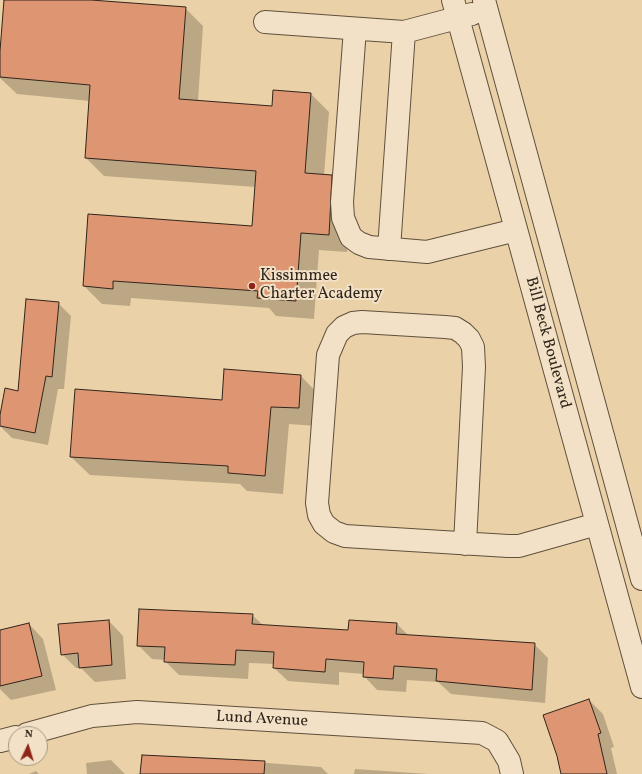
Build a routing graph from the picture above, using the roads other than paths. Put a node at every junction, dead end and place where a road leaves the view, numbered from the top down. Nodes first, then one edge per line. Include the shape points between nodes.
1 (485, 6) edge
2 (455, 9) edge
3 (265, 22) dead end
4 (355, 29) junction
5 (404, 32) junction
6 (516, 230) junction
7 (389, 249) junction
8 (597, 524) junction
9 (465, 544) junction
10 (642, 579) edge
11 (642, 687) edge
12 (48, 728) edge
13 (512, 774) edge

1 - 2 street
1 - 10 street, Bill Beck Boulevard
2 - 5 street
2 - 6 street, Bill Beck Boulevard
3 - 4 street
4 - 5 street
4 - 7 street via 342,202 343,218 351,237 359,243
5 - 7 street
6 - 7 street via 427,252
6 - 8 street, Bill Beck Boulevard
8 - 9 street via 518,546
8 - 11 street, Bill Beck Boulevard
9 - 9 street via 345,536 324,524 319,515 317,488 328,354 337,334 344,327 362,322 454,328 469,339 473,347 474,362
12 - 13 street, Lund Avenue via 92,716 137,712 482,733 497,741 509,761

